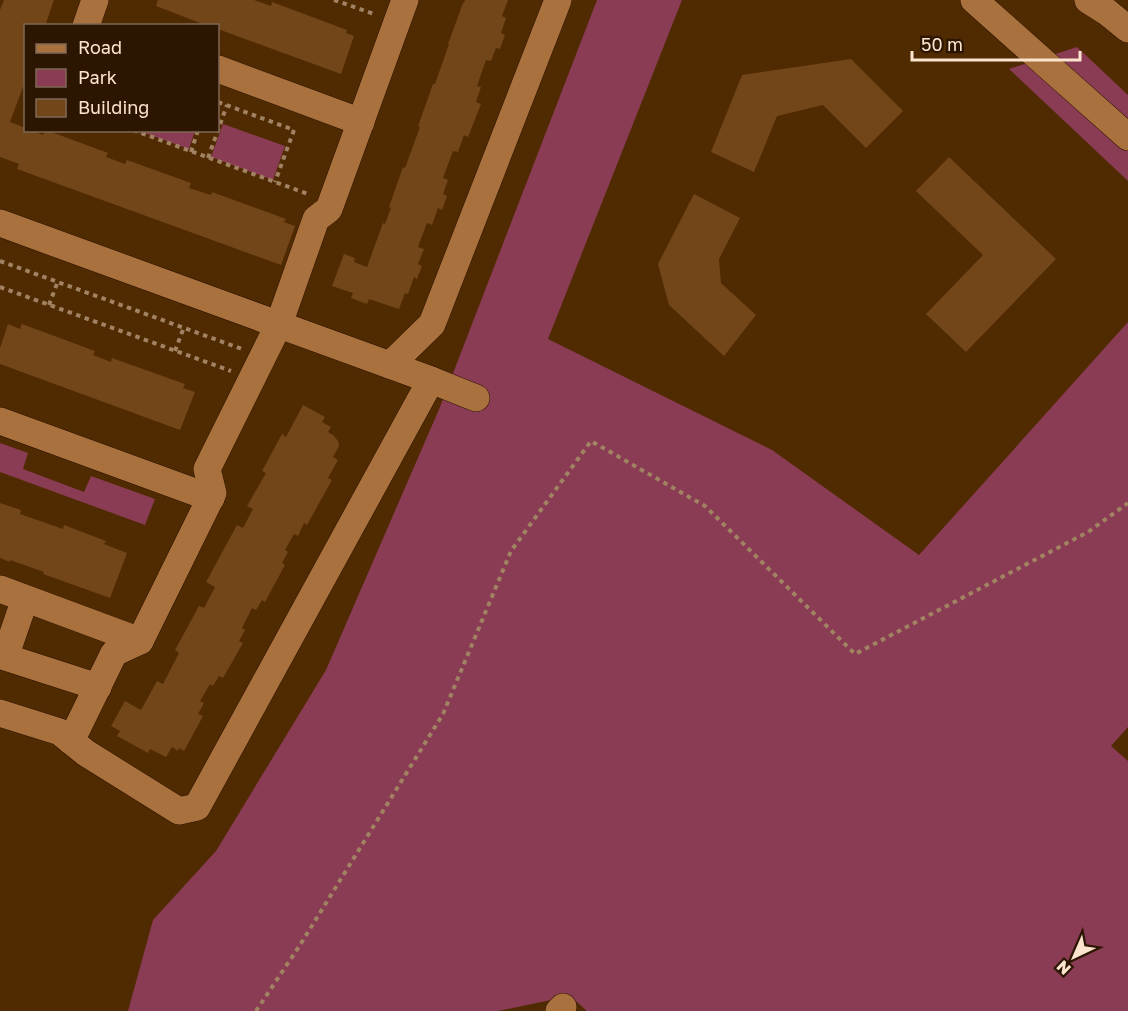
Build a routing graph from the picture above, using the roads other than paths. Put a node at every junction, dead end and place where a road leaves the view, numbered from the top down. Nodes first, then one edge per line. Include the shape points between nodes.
1 (558, 0) edge
2 (974, 0) edge
3 (1088, 0) edge
4 (401, 11) edge
5 (1128, 29) edge
6 (219, 69) edge
7 (361, 122) junction
8 (1128, 137) edge
9 (0, 223) edge
10 (279, 324) junction
11 (390, 365) junction
12 (431, 380) junction
13 (476, 398) dead end
14 (0, 421) edge
15 (211, 498) junction
16 (0, 590) edge
17 (25, 599) junction
18 (140, 641) junction
19 (98, 687) junction
20 (0, 713) edge
21 (71, 741) junction

1 - 11 street via 432,324
2 - 8 street
3 - 5 street
4 - 7 street
6 - 7 street
7 - 10 street via 332,203 316,219
9 - 10 street
10 - 11 street
10 - 15 street via 207,469
11 - 12 street
12 - 13 street
12 - 21 street via 197,807 179,811
14 - 15 street
15 - 18 street
16 - 17 street
17 - 18 street
17 - 19 street via 4,657
18 - 19 street via 114,653
19 - 21 street
20 - 21 street via 60,732

